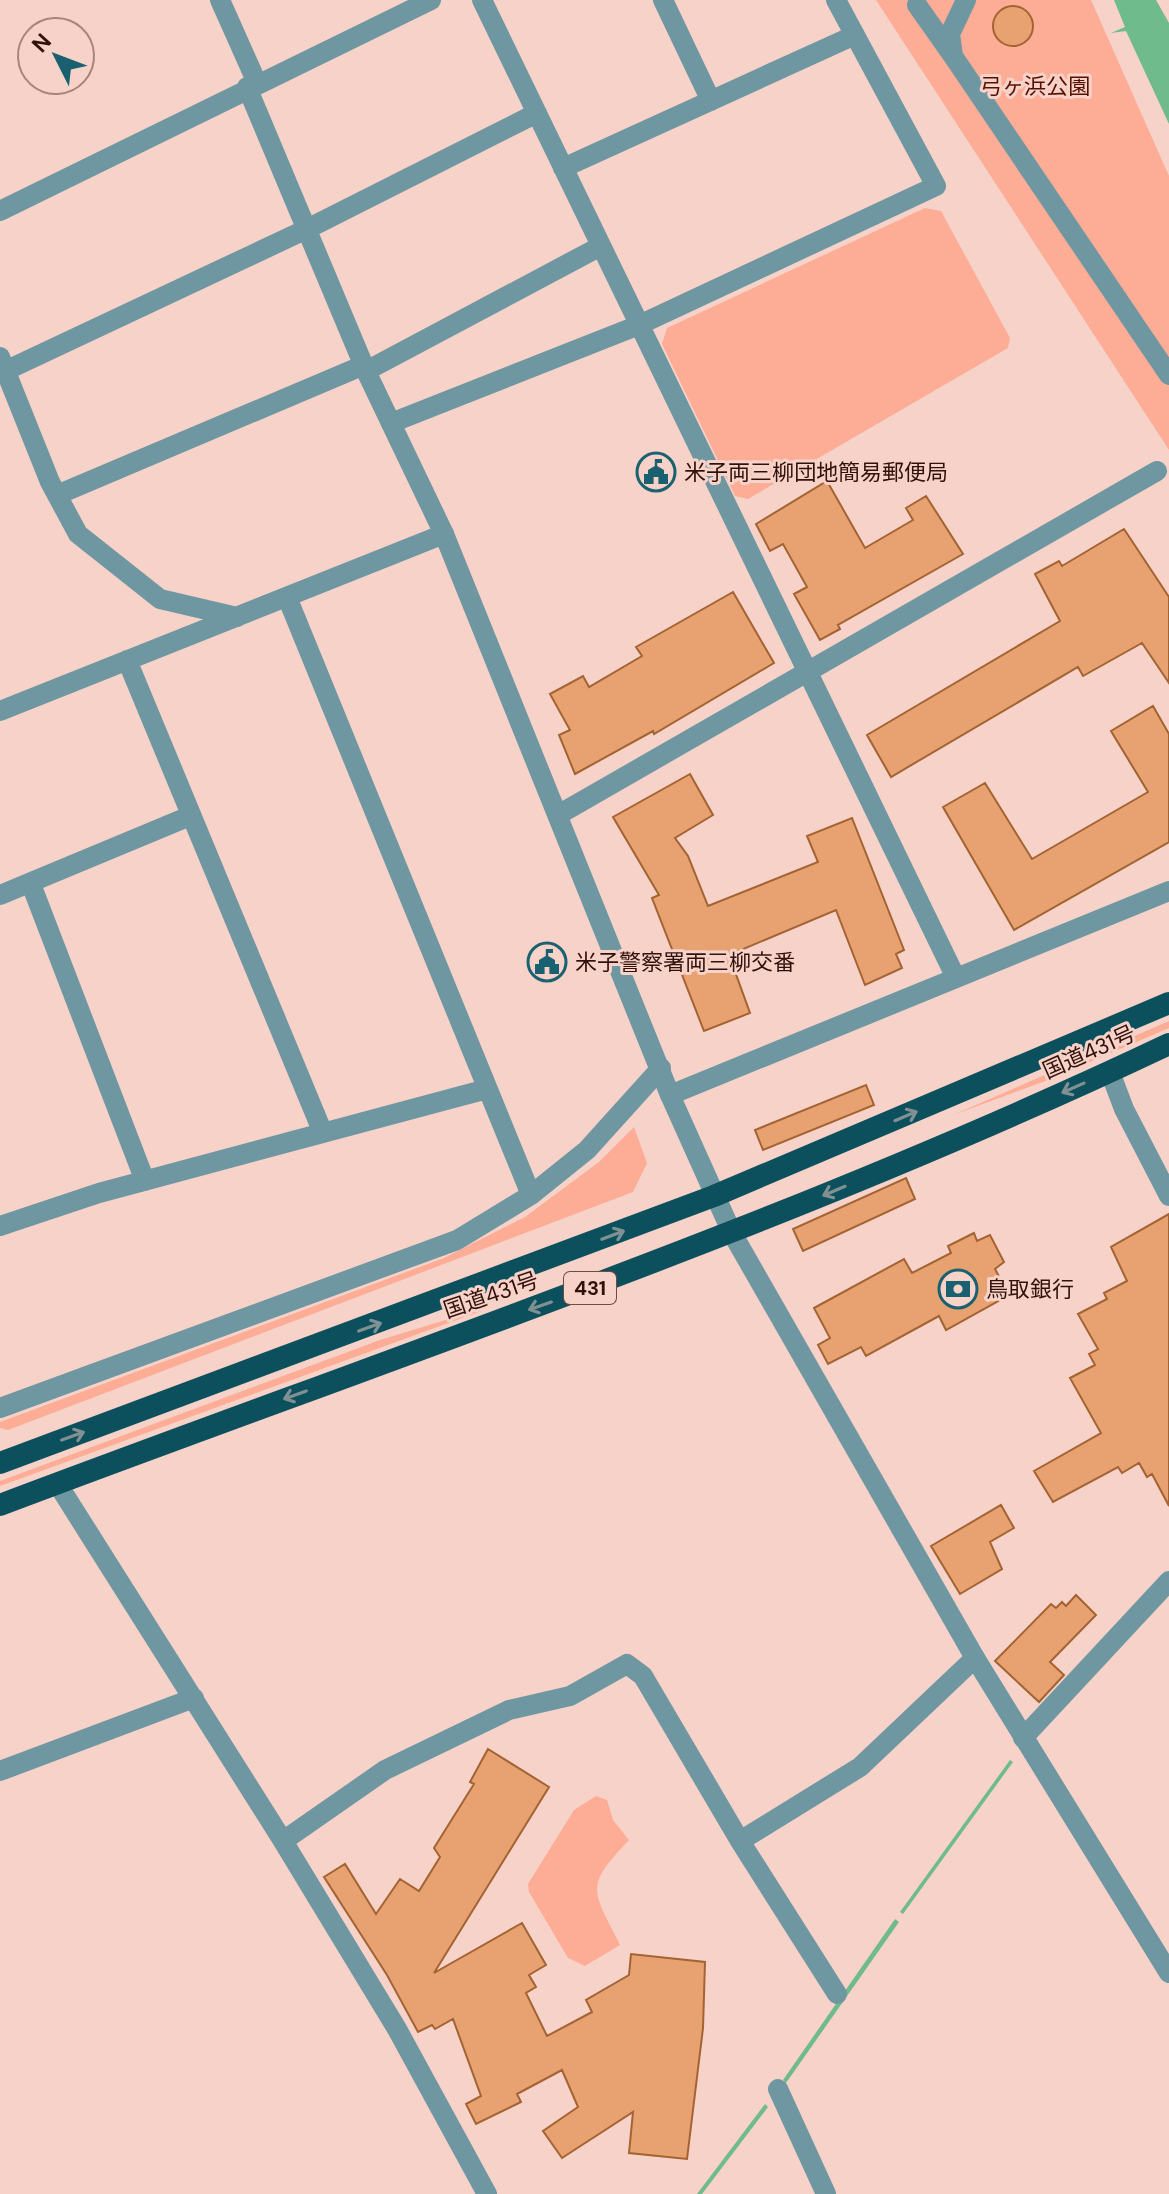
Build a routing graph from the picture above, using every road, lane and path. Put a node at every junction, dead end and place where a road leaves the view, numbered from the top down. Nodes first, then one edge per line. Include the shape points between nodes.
1 (220, 0) edge
2 (431, 0) edge
3 (482, 0) edge
4 (663, 0) edge
5 (836, 0) edge
6 (964, 0) edge
7 (915, 2) edge
8 (855, 35) junction
9 (953, 56) junction
10 (252, 85) junction
11 (711, 101) junction
12 (537, 113) junction
13 (563, 168) junction
14 (0, 211) edge
15 (309, 228) junction
16 (601, 246) junction
17 (639, 325) junction
18 (3, 364) edge
19 (365, 368) junction
20 (1169, 375) edge
21 (391, 423) junction
22 (1157, 471) dead end
23 (57, 495) junction
24 (444, 534) junction
25 (287, 597) junction
26 (237, 617) junction
27 (127, 660) junction
28 (809, 673) junction
29 (0, 711) edge
30 (558, 815) junction
31 (190, 816) junction
32 (31, 884) junction
33 (1169, 891) edge
34 (0, 895) edge
35 (956, 978) junction
36 (1169, 1003) edge
37 (1169, 1044) edge
38 (661, 1068) junction
39 (1110, 1072) junction
40 (487, 1089) junction
41 (670, 1095) junction
42 (323, 1133) junction
43 (145, 1181) junction
44 (531, 1195) junction
45 (714, 1196) junction
46 (1169, 1196) edge
47 (0, 1226) edge
48 (732, 1233) junction
49 (0, 1408) edge
50 (0, 1463) edge
51 (57, 1483) junction
52 (0, 1505) edge
53 (1169, 1581) edge
54 (975, 1658) junction
55 (194, 1698) junction
56 (1023, 1738) junction
57 (0, 1771) edge
58 (283, 1841) junction
59 (740, 1841) junction
60 (1169, 1973) edge
61 (837, 1994) dead end
62 (778, 2089) dead end
63 (487, 2194) edge
64 (826, 2194) edge

1 - 10 street
2 - 10 street
3 - 12 street
4 - 11 street
5 - 8 street
6 - 7 street via 947,11 926,10
6 - 9 street via 950,34
7 - 9 street
8 - 11 street
8 - 17 street via 936,186
9 - 20 street
10 - 14 street
10 - 15 street
11 - 13 street
12 - 13 street
12 - 15 street
13 - 16 street
15 - 18 street
15 - 19 street
16 - 17 street
16 - 19 street
17 - 21 street
17 - 28 street
18 - 23 street
19 - 21 street
19 - 23 street
21 - 24 street
22 - 28 street
23 - 26 street via 78,534 160,599
24 - 25 street
24 - 30 street
25 - 26 street
25 - 40 street
26 - 27 street
27 - 29 street
27 - 31 street
28 - 30 street
28 - 35 street
30 - 38 street
31 - 32 street
31 - 42 street
32 - 34 street
32 - 43 street
33 - 35 street
35 - 41 street
45 -> 36 highway, 国道431号 / 431
37 - 39 highway, 国道431号 / 431
38 - 41 street
38 - 44 street via 587,1150
39 - 46 street
39 -> 48 highway, 国道431号 / 431
40 - 42 street
40 - 44 street
41 - 45 street
42 - 43 street
43 - 47 street
44 - 49 street via 457,1240
45 - 48 street
50 -> 45 highway, 国道431号 / 431
48 -> 51 highway, 国道431号 / 431
48 - 54 street
51 - 52 highway, 国道431号 / 431
51 - 55 street
53 - 56 street
54 - 56 street
54 - 59 street via 860,1767
55 - 57 street
55 - 58 street
56 - 60 street
58 - 59 street via 385,1770 509,1710 570,1696 627,1664 643,1676
58 - 63 street via 397,2029
59 - 61 street
62 - 64 street

